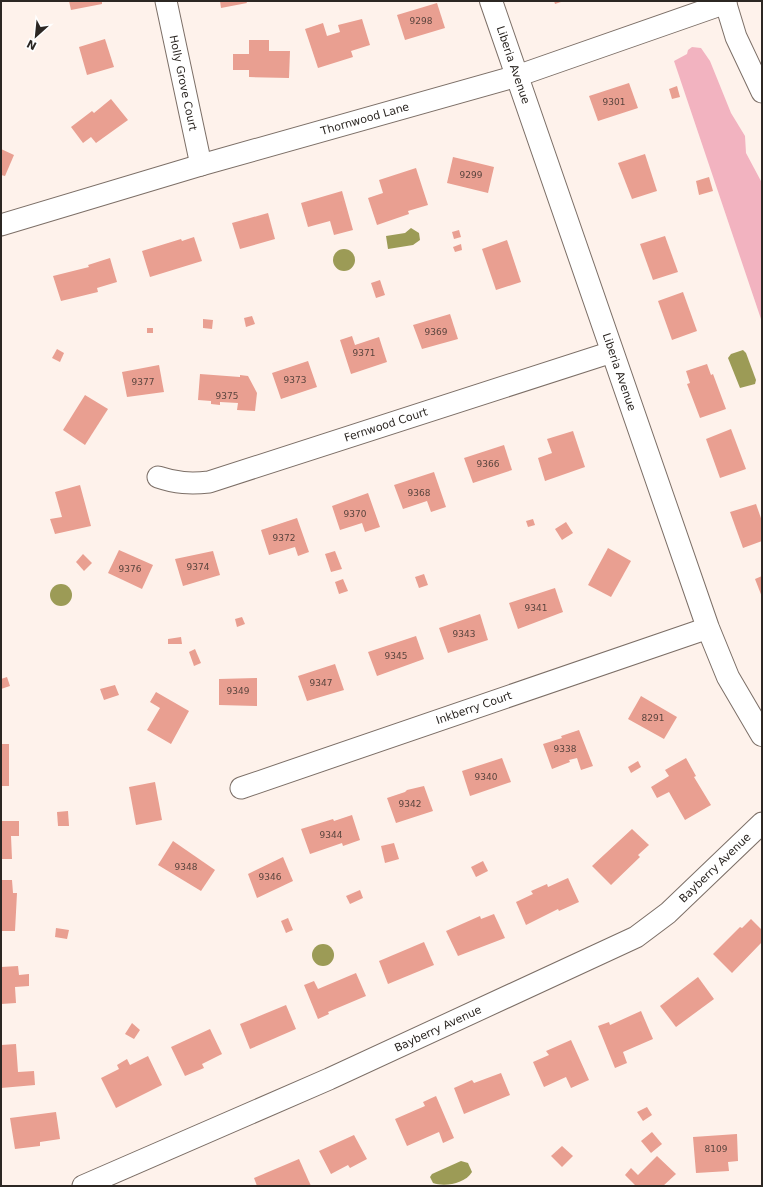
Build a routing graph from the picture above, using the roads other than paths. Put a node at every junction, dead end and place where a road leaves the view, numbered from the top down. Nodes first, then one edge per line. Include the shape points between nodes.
1 (166, 1) edge
2 (491, 1) edge
3 (725, 2) edge
4 (517, 76) junction
5 (762, 92) edge
6 (201, 165) junction
7 (1, 225) edge
8 (612, 352) junction
9 (158, 477) dead end
10 (708, 628) junction
11 (762, 735) edge
12 (242, 788) dead end
13 (762, 823) edge
14 (83, 1186) edge

1 - 6 street, Holly Grove Court
2 - 4 main road, Liberia Avenue
3 - 4 street, Thornwood Lane
3 - 5 street via 736,37
4 - 6 street, Thornwood Lane
4 - 8 main road, Liberia Avenue
6 - 7 street, Thornwood Lane
8 - 9 street, Fernwood Court via 209,482 189,484
8 - 10 main road, Liberia Avenue
10 - 11 main road, Liberia Avenue via 728,677
10 - 12 street, Inkberry Court
13 - 14 street, Bayberry Avenue via 668,913 636,937 329,1079

